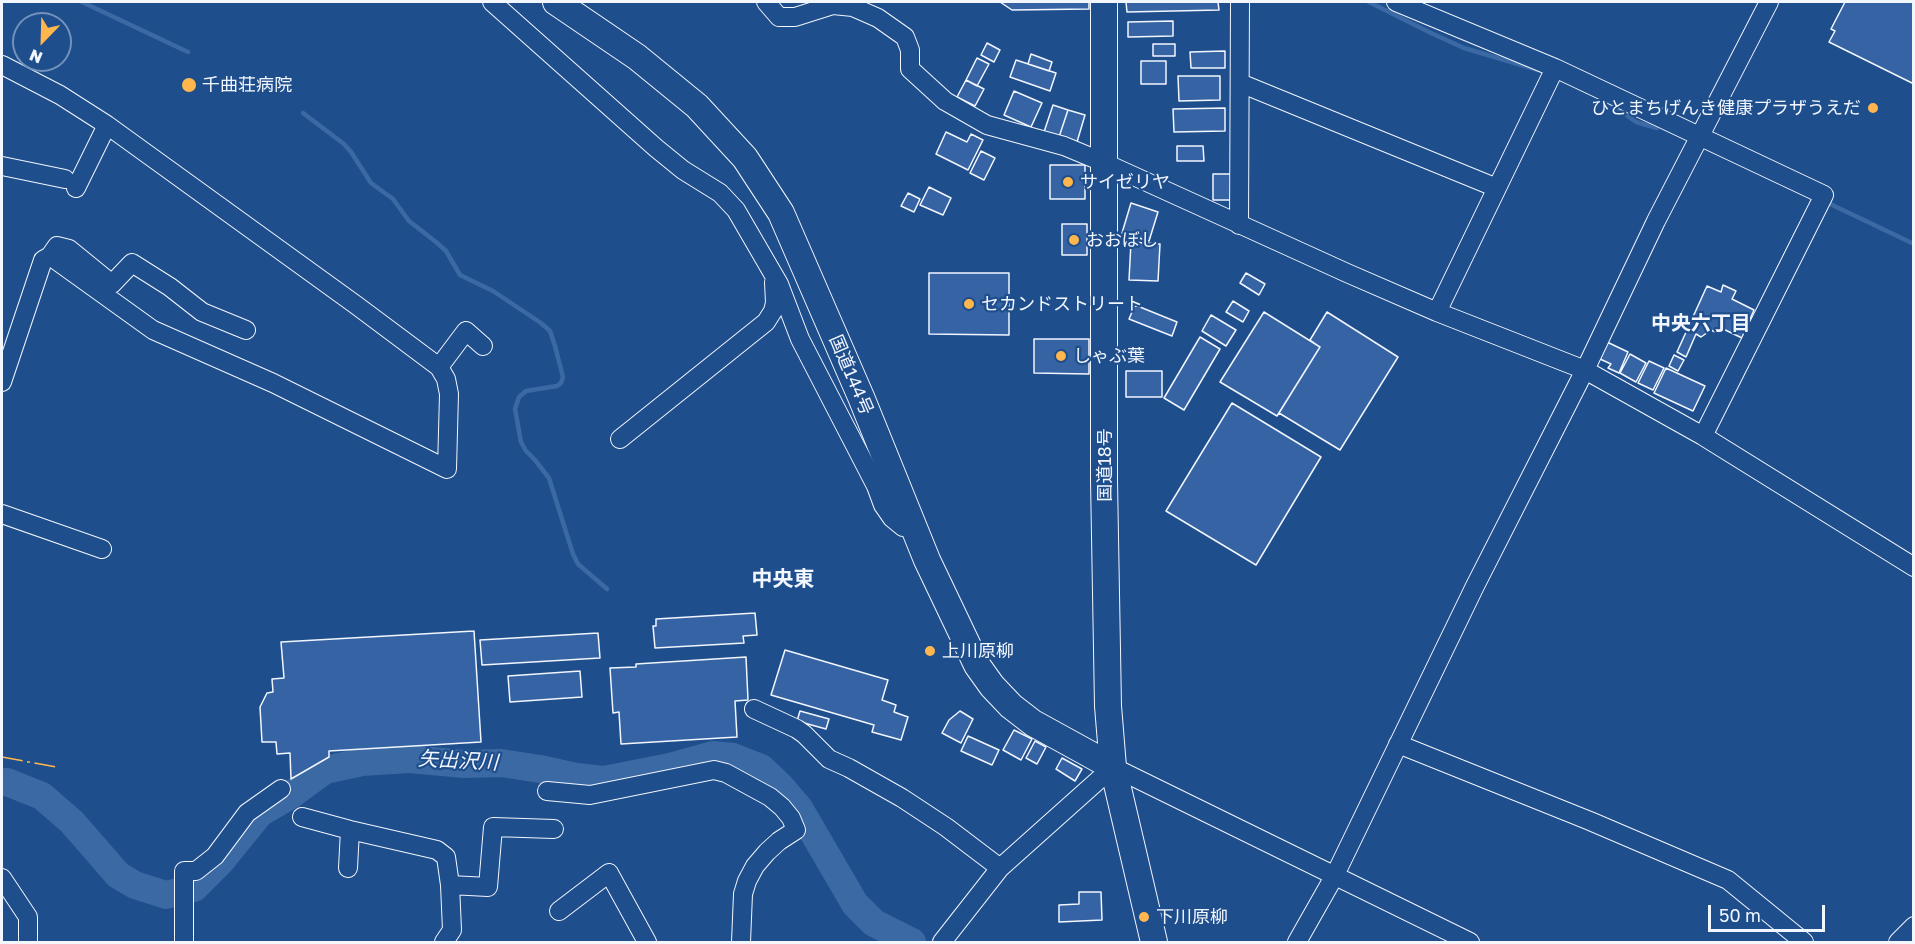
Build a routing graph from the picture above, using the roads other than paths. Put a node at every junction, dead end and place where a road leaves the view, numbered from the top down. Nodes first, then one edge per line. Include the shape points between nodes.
1 (492, 2) edge
2 (556, 2) edge
3 (766, 2) edge
4 (1104, 2) edge
5 (1240, 2) edge
6 (1396, 2) edge
7 (1769, 2) edge
8 (2, 65) edge
9 (1555, 68) junction
10 (1240, 83) junction
11 (107, 125) junction
12 (1698, 137) junction
13 (1105, 163) junction
14 (2, 166) edge
15 (1497, 188) junction
16 (1239, 225) junction
17 (50, 256) junction
18 (774, 274) junction
19 (1437, 312) junction
20 (246, 330) dead end
21 (483, 346) dead end
22 (439, 368) junction
23 (1585, 370) junction
24 (2, 381) edge
25 (1703, 436) junction
26 (620, 439) dead end
27 (2, 514) edge
28 (912, 525) junction
29 (102, 549) dead end
30 (1914, 567) edge
31 (754, 709) dead end
32 (1398, 744) junction
33 (1113, 767) junction
34 (281, 789) dead end
35 (547, 791) dead end
36 (302, 817) dead end
37 (554, 829) dead end
38 (350, 830) junction
39 (1000, 867) junction
40 (348, 868) dead end
41 (1335, 875) junction
42 (2, 878) edge
43 (450, 885) junction
44 (559, 911) dead end
45 (1914, 926) edge
46 (1152, 934) edge
47 (945, 938) edge
48 (28, 942) edge
49 (184, 942) edge
50 (444, 942) edge
51 (646, 942) edge
52 (741, 942) edge
53 (1297, 942) edge
54 (1470, 942) edge
55 (1804, 942) edge
56 (1898, 942) edge

1 - 18 street via 656,148 720,193 736,210
2 - 28 highway, 国道144号 via 638,57 697,106 745,158 781,213
3 - 13 street via 779,17 795,17 833,5 853,7 878,18 905,37 910,69 945,101 987,125 1064,146
4 - 13 highway, 国道18号
5 - 10 street
6 - 9 street
7 - 12 street
8 - 11 street
9 - 12 street
9 - 15 street
10 - 15 street
10 - 16 street
11 - 14 street via 70,184
11 - 22 street
12 - 23 street
12 - 25 street via 1824,195
13 - 16 street
13 - 33 highway, 国道18号 via 1104,480 1108,706
15 - 19 street
16 - 19 street
17 - 20 street via 57,246 69,249 112,284 132,263 202,312
17 - 22 street via 153,330 273,383 447,469 449,394
17 - 24 street via 43,260
18 - 26 street via 775,303 766,322
18 - 28 street via 800,339 883,505 903,527
19 - 23 street
21 - 22 street via 466,331
23 - 25 street
23 - 32 street
25 - 30 street
27 - 29 street
28 - 33 highway, 国道144号 via 969,651 992,686 1033,723
31 - 39 street via 797,729 829,759 902,798
32 - 41 street
32 - 55 street via 1728,880
33 - 39 street
33 - 41 street
33 - 46 highway, 国道18号
34 - 49 street via 247,813 215,856 196,871 184,871
35 - 52 street via 590,795 714,770 770,797 791,818 796,830 767,852 747,881 742,894
36 - 38 street
37 - 43 street via 493,827 488,886
38 - 40 street
38 - 43 street via 437,850 446,856
39 - 47 street
41 - 53 street
41 - 54 street
42 - 48 street via 28,917
43 - 50 street via 452,930
44 - 51 street via 609,873
45 - 56 street

